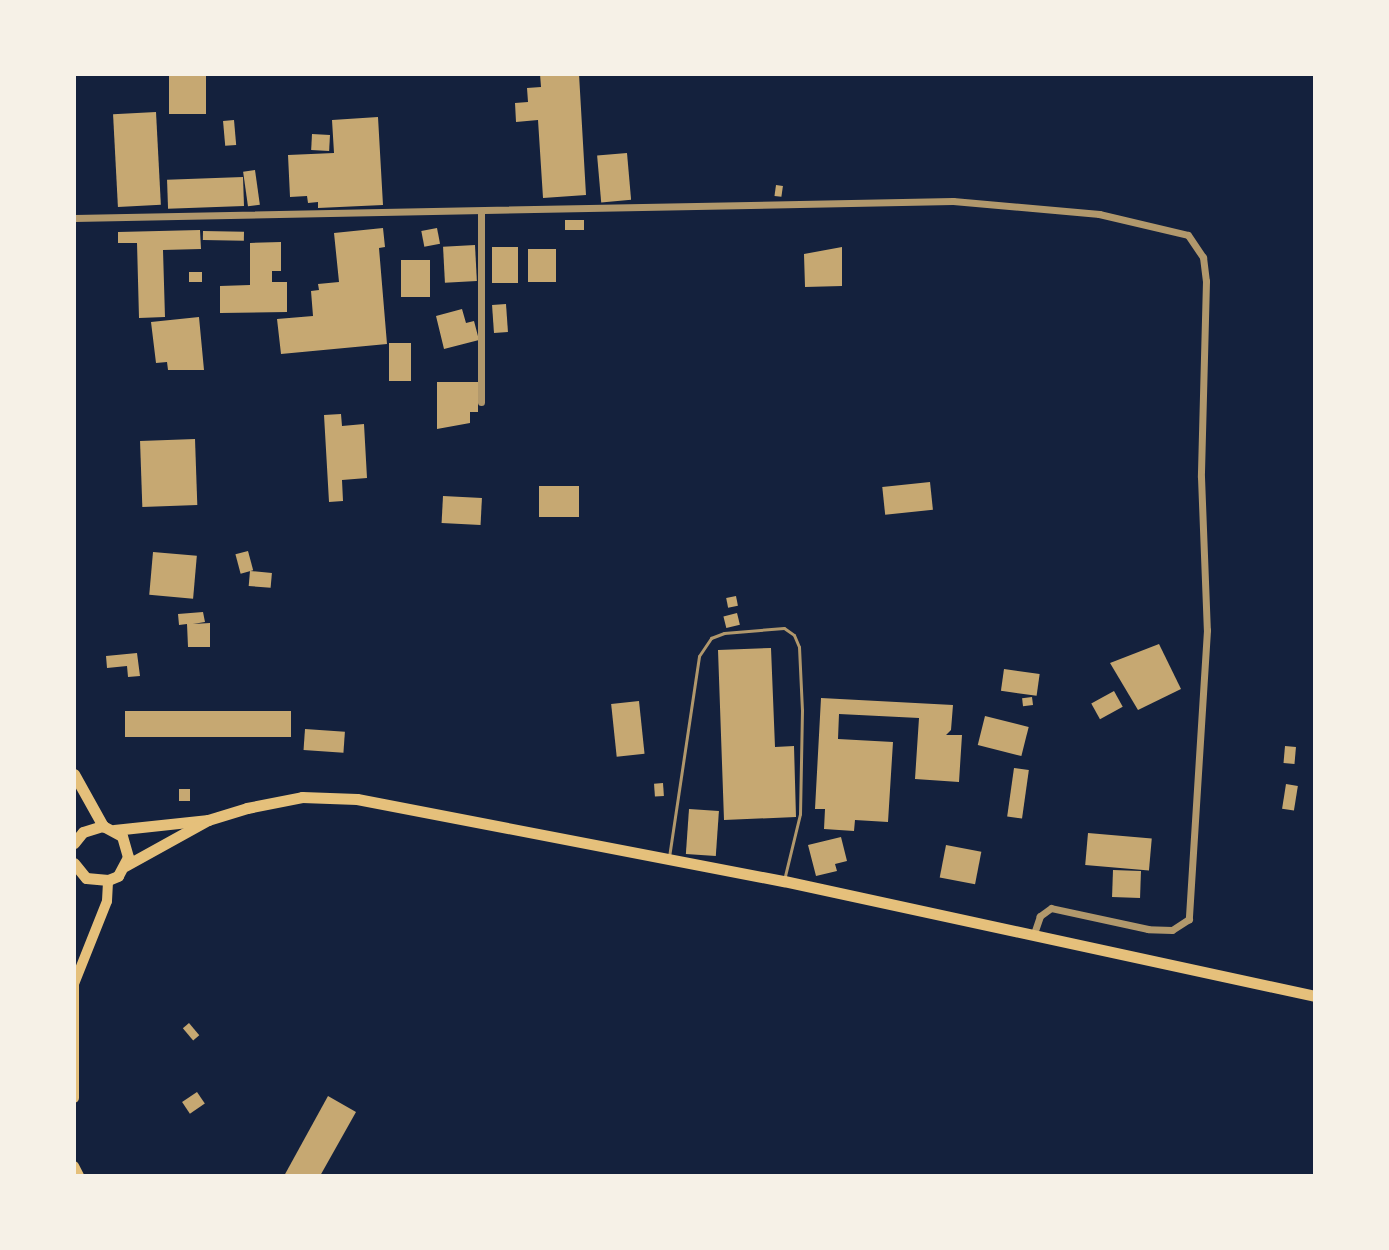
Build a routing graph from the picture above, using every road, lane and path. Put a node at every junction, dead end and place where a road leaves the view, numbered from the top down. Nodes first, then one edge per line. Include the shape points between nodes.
1 (481, 211) junction
2 (74, 218) edge
3 (481, 402) dead end
4 (74, 774) edge
5 (208, 820) junction
6 (109, 828) junction
7 (74, 843) edge
8 (668, 861) junction
9 (74, 863) edge
10 (125, 866) junction
11 (108, 880) junction
12 (784, 881) junction
13 (1034, 933) junction
14 (74, 983) edge
15 (1315, 996) edge
16 (74, 1098) edge
17 (74, 1166) edge
18 (79, 1176) edge

1 - 2 street
1 - 3 street
1 - 13 street via 953,201 1099,214 1170,228 1197,243 1206,281 1201,477 1207,630 1189,919 1172,930 1148,929 1051,908 1040,916
4 - 6 main road
5 - 6 main road
5 - 8 main road via 279,799 357,799
5 - 10 main road
6 - 7 main road via 83,832
6 - 10 main road via 126,846
8 - 12 main road
8 - 12 lane via 699,656 711,638 724,633 784,628 799,647 802,710 800,814
9 - 11 main road via 86,878
10 - 11 main road
11 - 14 main road via 107,901
12 - 13 main road
13 - 15 main road
14 - 16 main road
17 - 18 main road

